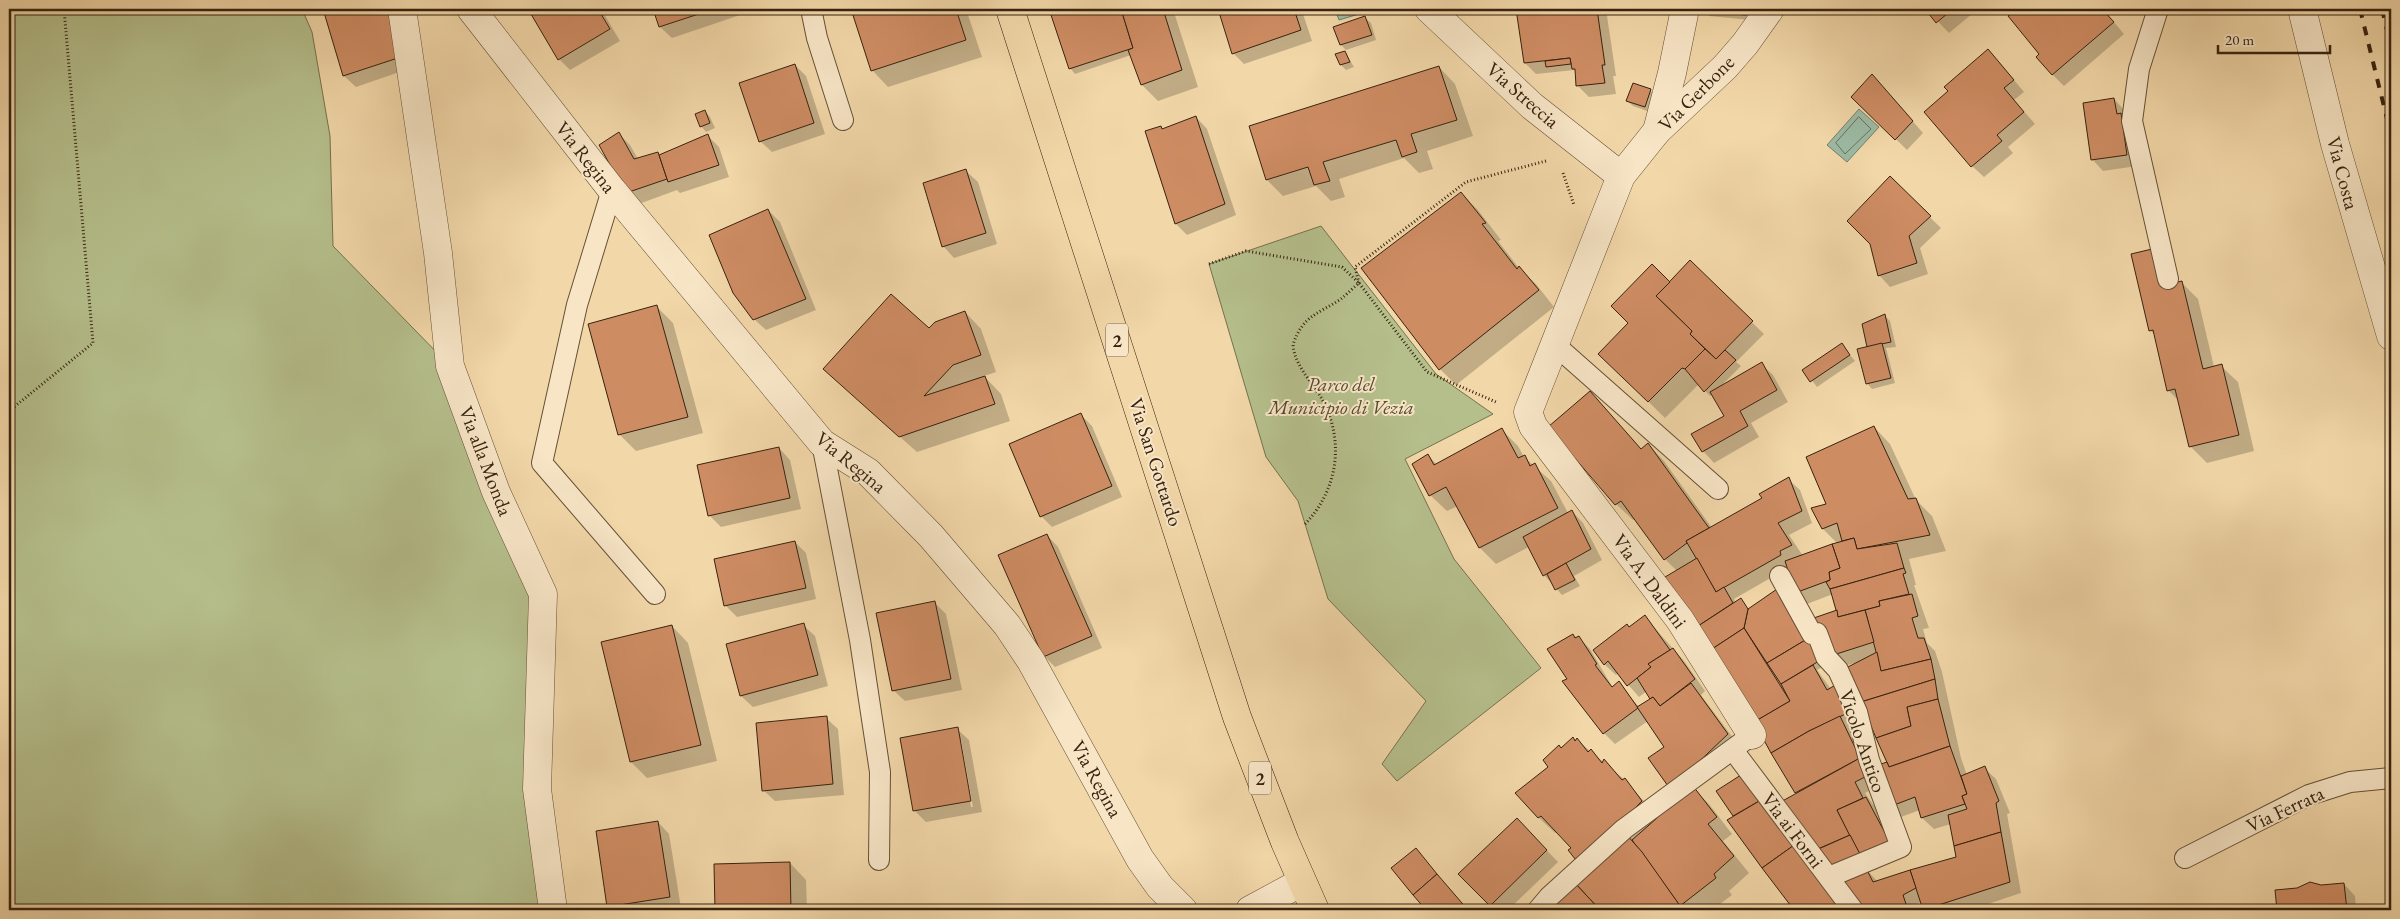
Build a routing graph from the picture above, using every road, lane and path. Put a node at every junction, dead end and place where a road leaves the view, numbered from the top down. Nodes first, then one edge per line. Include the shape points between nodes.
1 (64, 9) edge
2 (402, 9) edge
3 (470, 9) edge
4 (811, 9) edge
5 (1010, 9) edge
6 (1429, 9) edge
7 (1685, 9) edge
8 (1770, 9) edge
9 (2158, 9) edge
10 (2302, 9) edge
11 (843, 120) dead end
12 (1657, 131) junction
13 (1544, 160) dead end
14 (1561, 169) dead end
15 (1621, 176) junction
16 (612, 190) junction
17 (1577, 215) dead end
18 (1209, 264) dead end
19 (2168, 279) dead end
20 (1359, 283) junction
21 (2391, 336) edge
22 (1554, 344) junction
23 (9, 410) edge
24 (1528, 412) junction
25 (822, 443) junction
26 (1718, 489) dead end
27 (1305, 524) dead end
28 (1780, 576) dead end
29 (655, 594) dead end
30 (1742, 742) junction
31 (2391, 778) edge
32 (2185, 858) dead end
33 (879, 860) dead end
34 (1829, 877) junction
35 (1302, 882) junction
36 (553, 910) edge
37 (1183, 910) edge
38 (1250, 910) edge
39 (1316, 910) edge
40 (1538, 910) edge
41 (1854, 910) edge

1 - 23 path via 93,343
2 - 36 street, Via alla Monda via 438,253 450,366 496,492 543,594 537,789
3 - 16 street, Via Regina
4 - 11 lane
5 - 35 main road, Via San Gottardo / 2 via 1238,717
6 - 15 street, Via Streccia via 1532,106
7 - 12 street
8 - 12 street, Via Gerbone via 1725,67
9 - 19 lane via 2139,69 2132,121
10 - 21 street, Via Costa via 2335,144
12 - 15 street, Via Gerbone
13 - 20 path via 1466,182 1355,267
14 - 17 path
15 - 22 street
16 - 25 street, Via Regina
16 - 29 lane via 577,305 542,463
18 - 20 path via 1246,251 1342,267
20 - 24 path via 1427,372 1513,410
20 - 27 path via 1303,323 1293,345 1298,362 1328,412 1335,440 1335,472 1329,490
22 - 24 street
22 - 26 lane
24 - 30 street, Via A. Daldini via 1533,426 1680,620
25 - 33 lane via 860,640 880,772
25 - 37 street, Via Regina via 868,472 931,536 1007,626 1031,661 1140,859 1160,887
28 - 34 lane, Vicolo Antico via 1812,634 1816,633 1826,657 1838,670 1856,712 1869,760 1901,847
30 - 34 lane, Via ai Forni
30 - 40 lane via 1624,829
31 - 32 lane, Via Ferrata via 2350,782 2309,795
34 - 41 lane, Via ai Forni
35 - 38 street
35 - 39 main road, Via San Gottardo / 2

